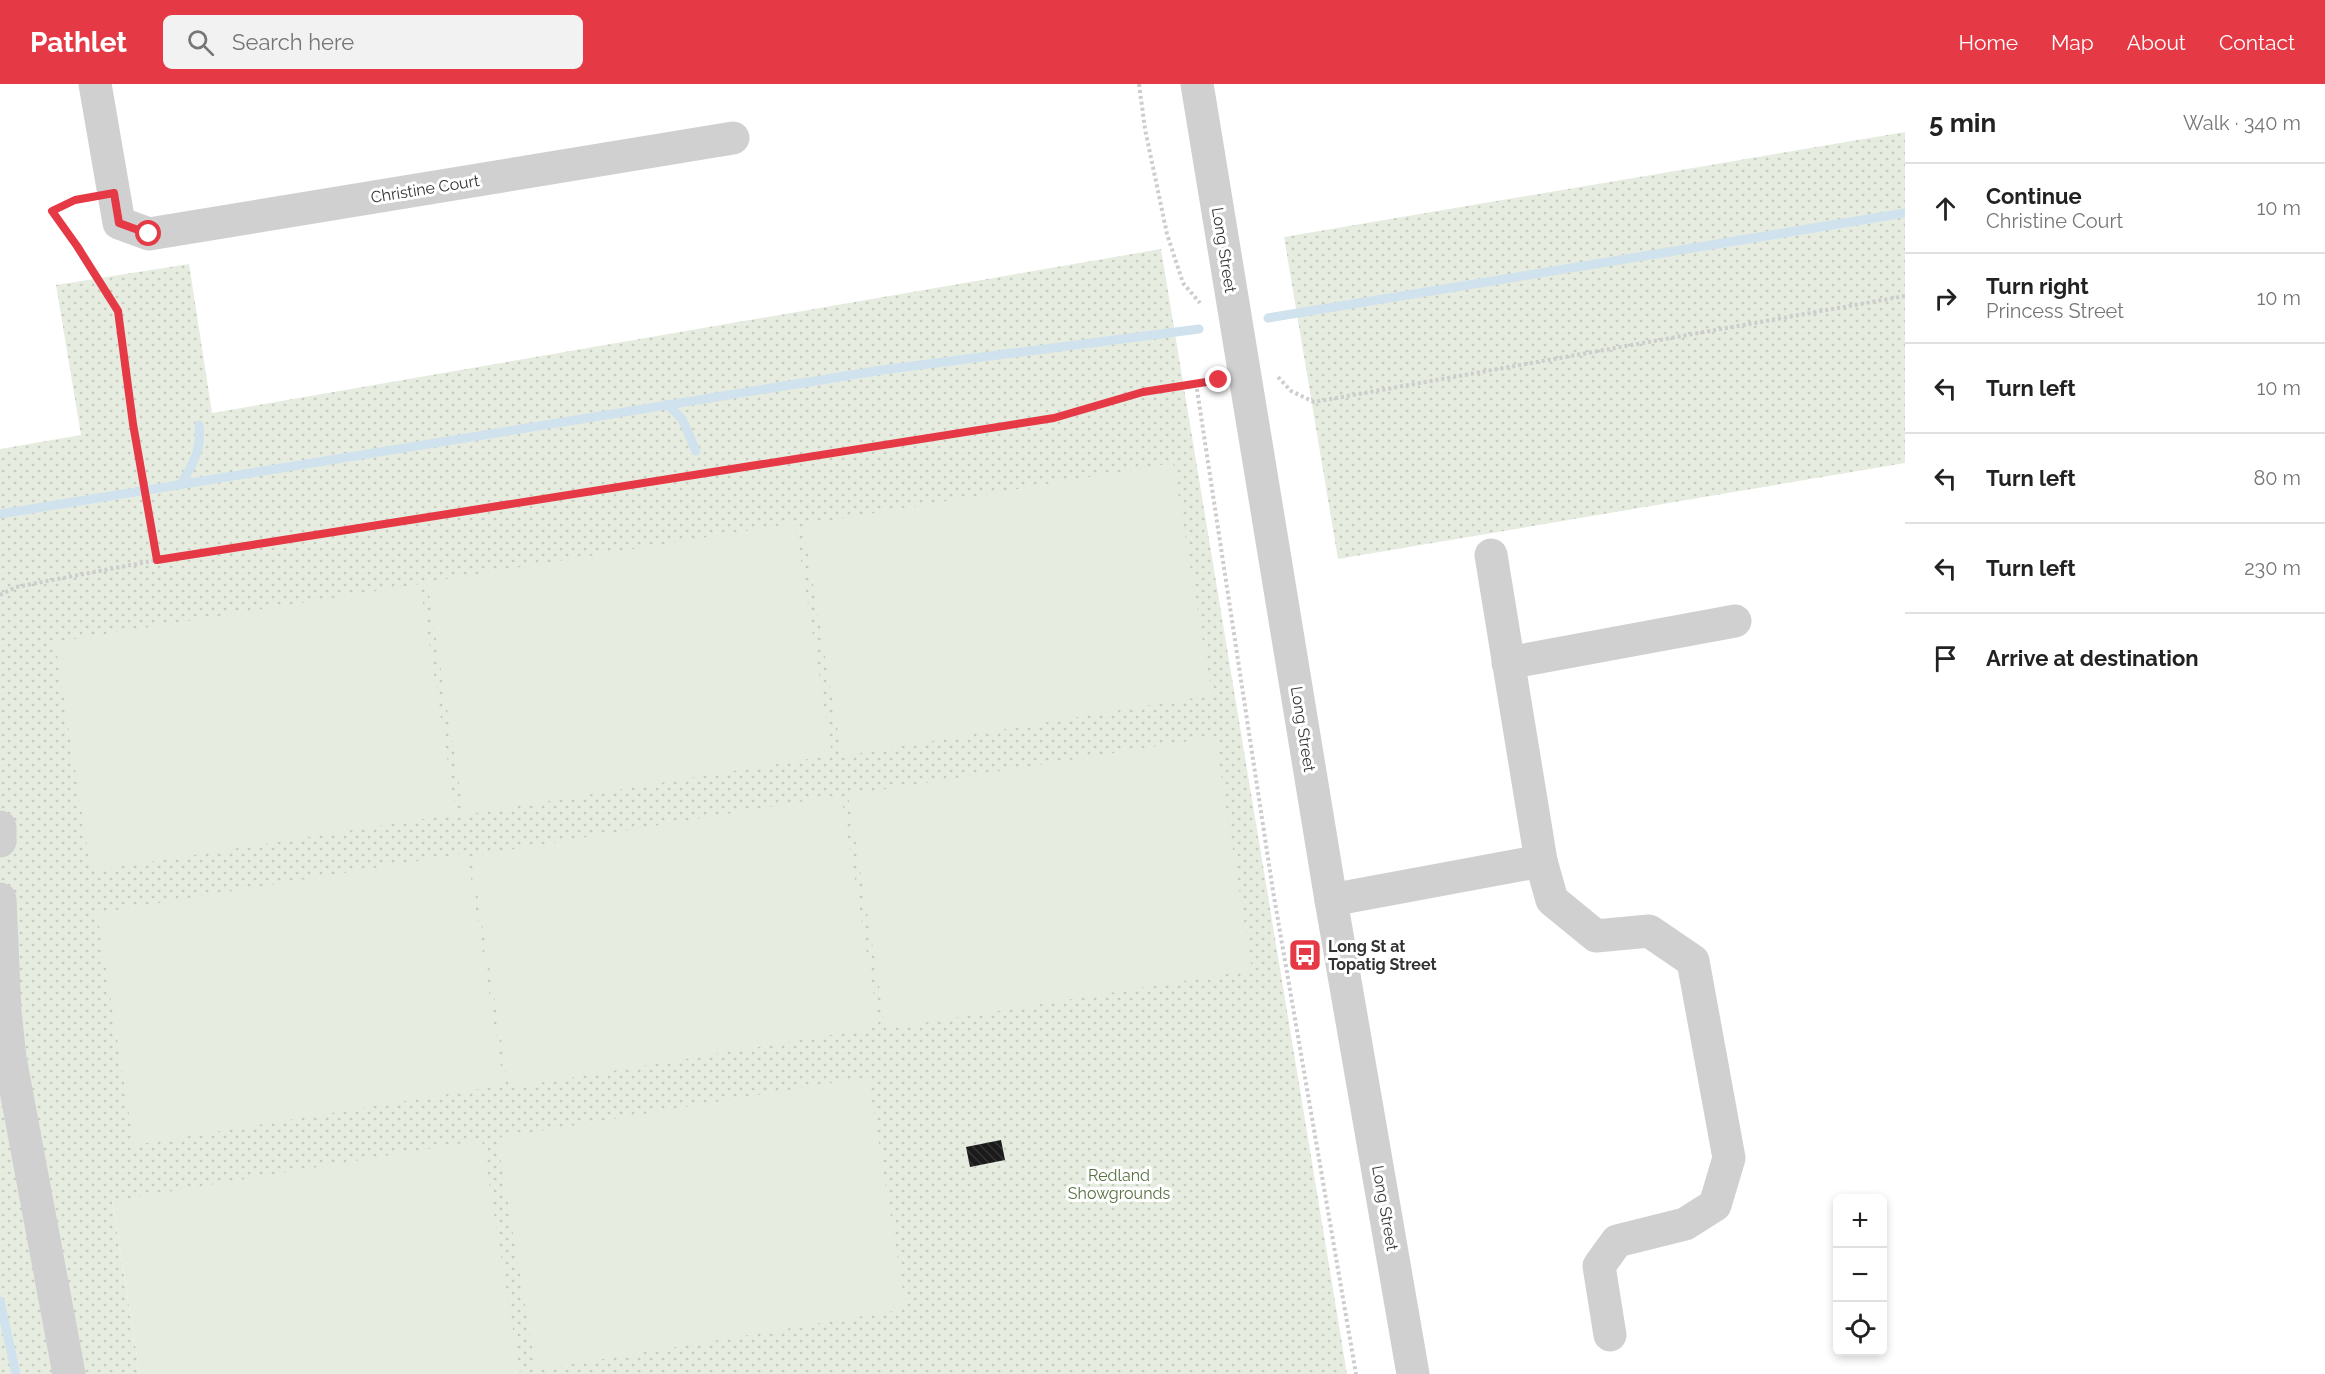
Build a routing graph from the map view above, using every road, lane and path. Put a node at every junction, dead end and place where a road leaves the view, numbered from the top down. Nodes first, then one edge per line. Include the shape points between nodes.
1 (95, 84) edge
2 (1138, 84) edge
3 (1197, 84) edge
4 (733, 138) dead end
5 (116, 208) junction
6 (1905, 296) edge
7 (1205, 310) dead end
8 (1271, 370) dead end
9 (1219, 380) dead end
10 (1196, 383) junction
11 (1491, 555) dead end
12 (157, 560) junction
13 (0, 595) edge
14 (1735, 621) dead end
15 (1508, 663) junction
16 (0, 826) edge
17 (0, 841) edge
18 (1541, 861) junction
19 (0, 899) edge
20 (1331, 900) junction
21 (1610, 1335) dead end
22 (69, 1374) edge
23 (1356, 1374) edge
24 (1413, 1374) edge

1 - 5 street
2 - 7 path via 1167,234 1183,283
3 - 20 street, Long Street
4 - 5 street, Christine Court via 149,234
5 - 12 path via 75,200 52,211 118,311
6 - 8 path via 1314,402 1291,391
9 - 10 path
10 - 12 path via 1143,392 1054,418
10 - 23 path via 1273,891
11 - 15 street
12 - 13 path via 16,587
14 - 15 street
15 - 18 street
16 - 17 street
18 - 20 street
18 - 21 street via 1552,900 1596,936 1649,931 1693,961 1729,1158 1715,1205 1685,1224 1617,1241 1599,1266
19 - 22 street via 10,1058
20 - 24 street, Long Street

